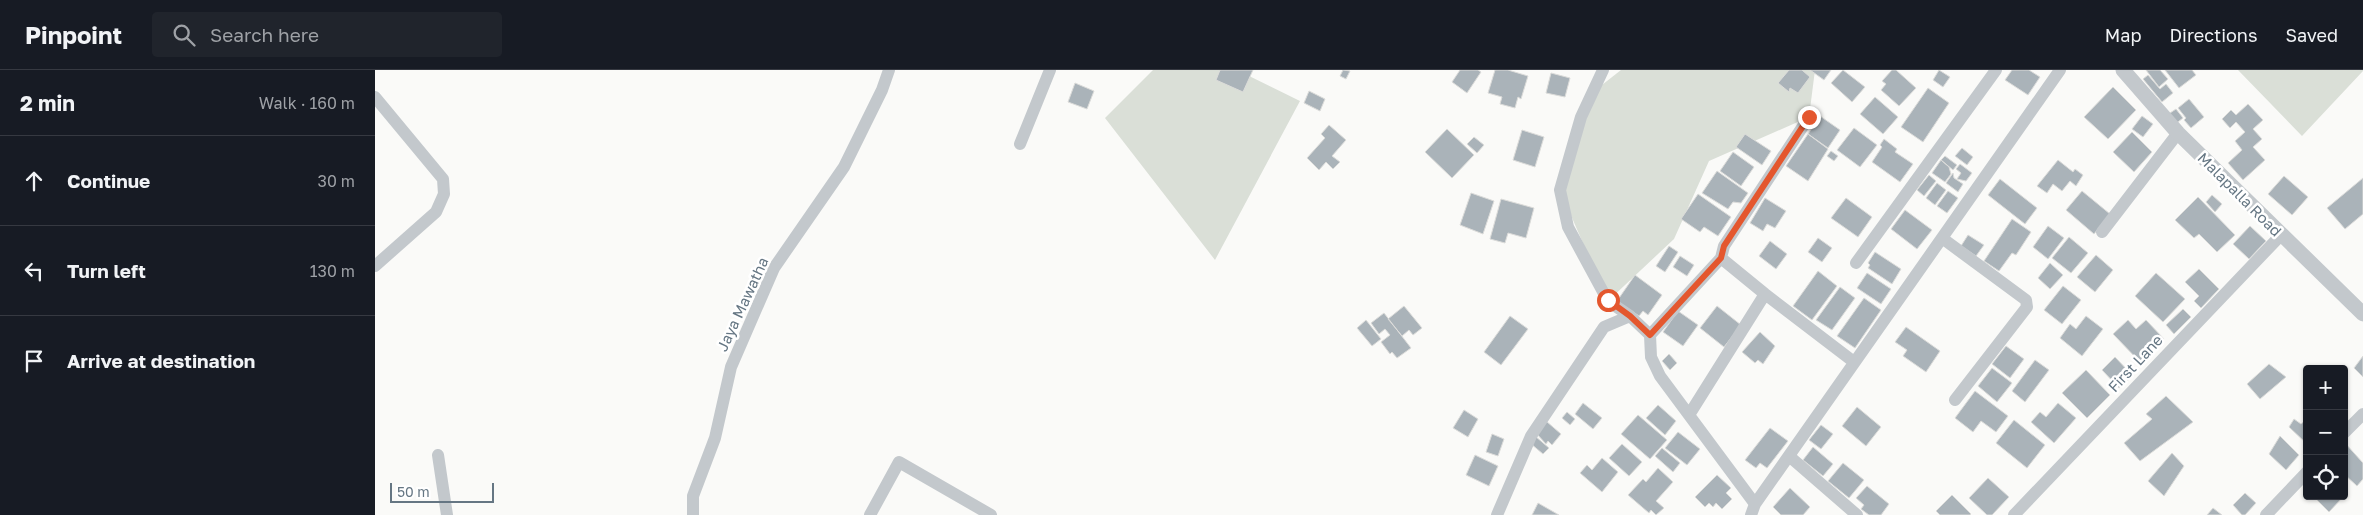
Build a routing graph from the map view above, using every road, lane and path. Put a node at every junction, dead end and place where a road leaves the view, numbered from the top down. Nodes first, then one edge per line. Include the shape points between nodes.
1 (889, 70) edge
2 (1051, 70) edge
3 (1603, 70) edge
4 (1996, 70) edge
5 (2060, 70) edge
6 (2123, 70) edge
7 (375, 97) edge
8 (1809, 117) dead end
9 (2178, 133) junction
10 (1020, 144) dead end
11 (2102, 232) dead end
12 (2281, 235) junction
13 (1942, 238) junction
14 (1721, 258) junction
15 (1856, 263) dead end
16 (375, 266) edge
17 (1765, 294) junction
18 (2363, 314) edge
19 (1630, 316) junction
20 (1650, 335) junction
21 (1854, 362) junction
22 (1955, 400) dead end
23 (2363, 414) edge
24 (1689, 415) junction
25 (2348, 430) edge
26 (438, 454) dead end
27 (1789, 456) junction
28 (2303, 476) edge
29 (1753, 510) edge
30 (447, 515) edge
31 (693, 515) edge
32 (870, 515) edge
33 (991, 515) edge
34 (1497, 515) edge
35 (1857, 515) edge
36 (2014, 515) edge
37 (2266, 515) edge

1 - 31 street, Jaya Mawatha via 844,167 770,277 731,367 715,438 693,496
2 - 10 street
3 - 19 street via 1581,118 1561,190 1568,227 1608,300
4 - 15 street
5 - 13 street
6 - 9 street, Malapalla Road
7 - 16 street via 443,179 444,194 436,212
8 - 14 street via 1724,246
9 - 11 street
9 - 12 street, Malapalla Road
12 - 18 street, Malapalla Road
12 - 36 street, First Lane
13 - 21 street
13 - 22 street via 2026,300 2027,307
14 - 17 street
14 - 20 street
17 - 21 street
17 - 24 street
19 - 20 street
19 - 34 street via 1604,327 1531,436
20 - 24 street via 1651,357 1660,376
21 - 27 street
23 - 25 street
24 - 29 street
26 - 30 street
27 - 29 street
27 - 35 street
28 - 37 street
32 - 33 street via 899,462

